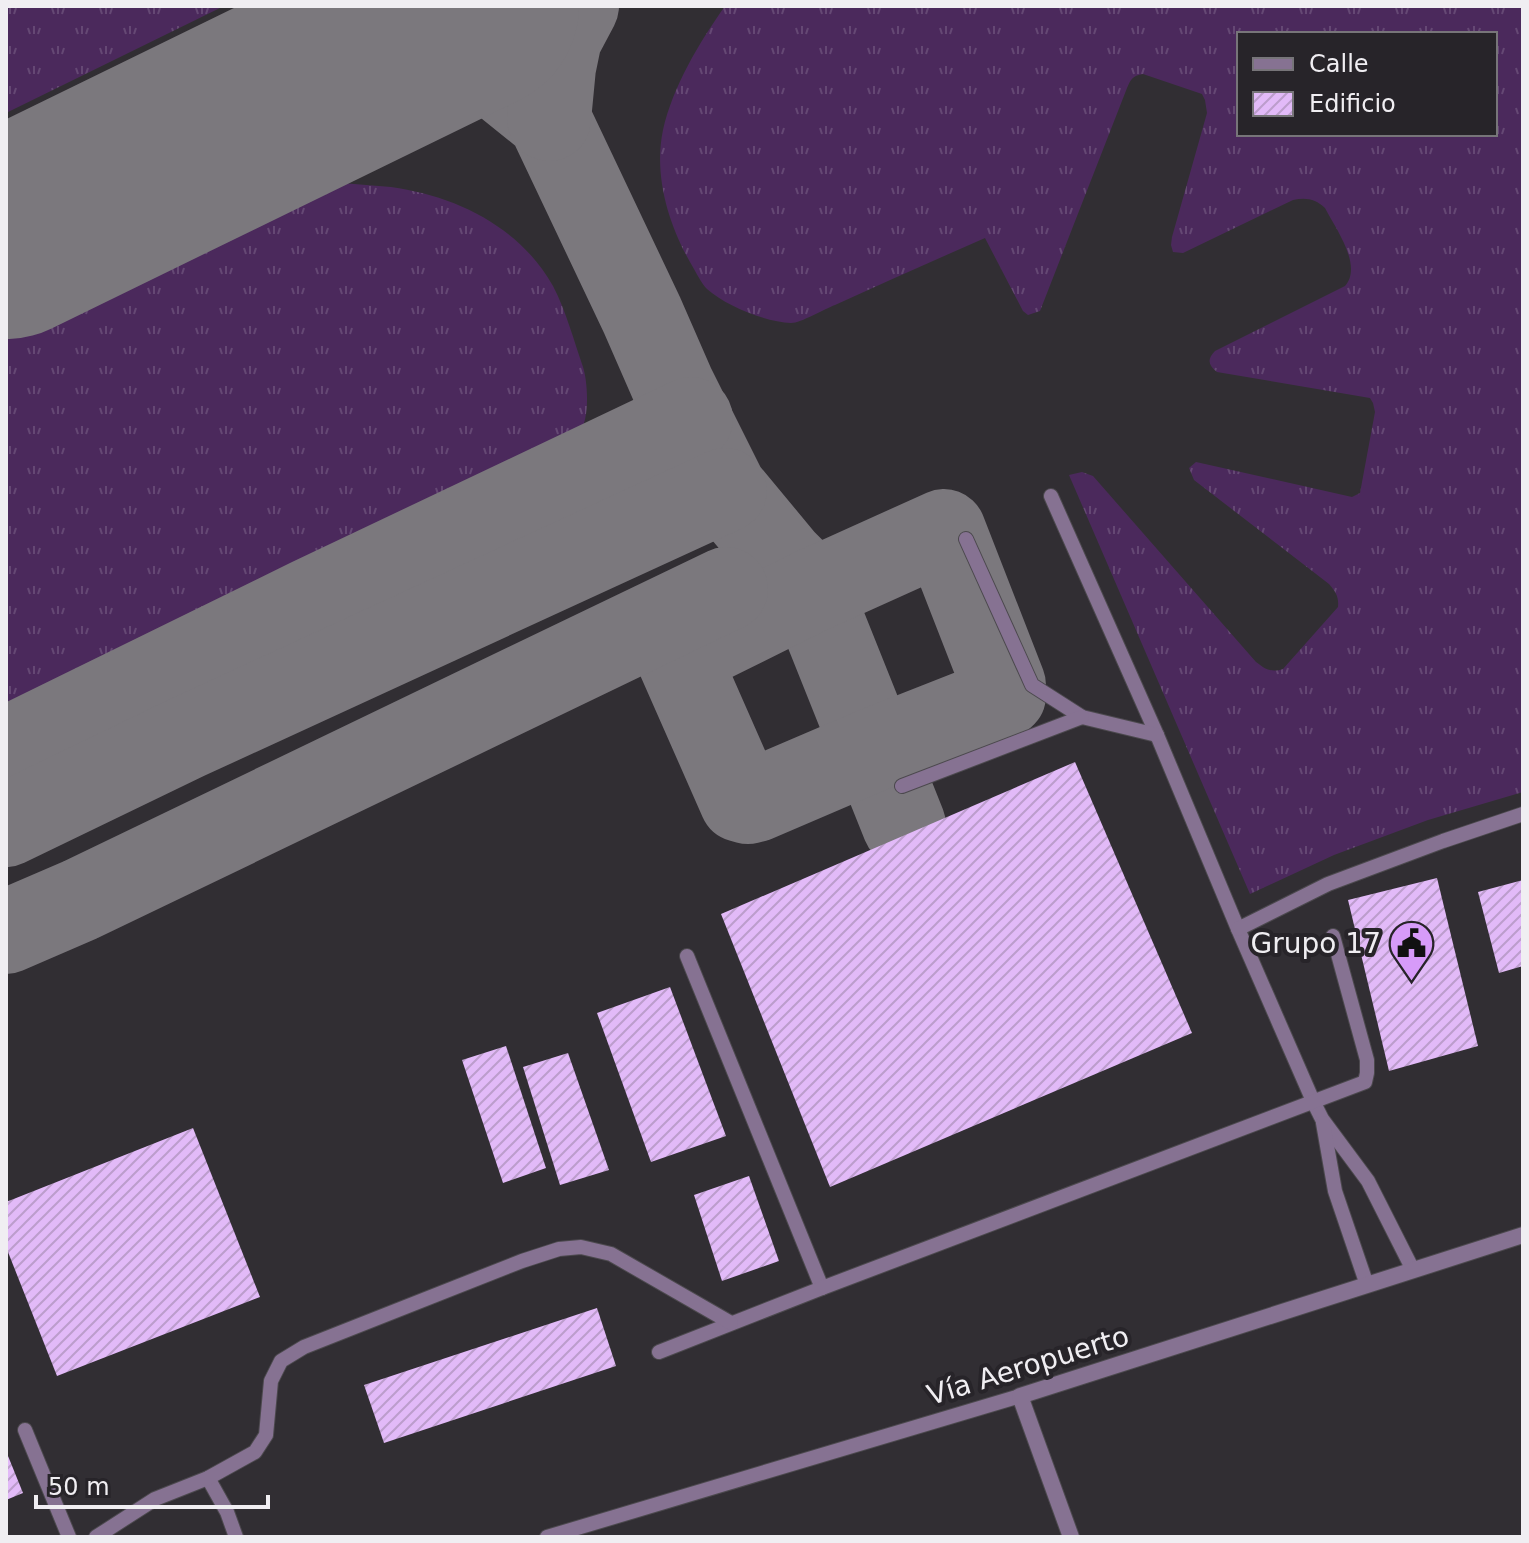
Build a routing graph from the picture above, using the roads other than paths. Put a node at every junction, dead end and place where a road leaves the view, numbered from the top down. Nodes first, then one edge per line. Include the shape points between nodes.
1 (1051, 496) dead end
2 (966, 539) dead end
3 (1082, 717) junction
4 (1157, 735) junction
5 (902, 786) dead end
6 (1523, 814) edge
7 (1238, 929) junction
8 (1333, 936) dead end
9 (687, 956) dead end
10 (1313, 1101) junction
11 (1322, 1119) junction
12 (1523, 1235) edge
13 (1413, 1270) junction
14 (1367, 1285) junction
15 (822, 1288) junction
16 (731, 1323) junction
17 (659, 1352) dead end
18 (1020, 1396) junction
19 (25, 1430) dead end
20 (208, 1478) junction
21 (69, 1537) edge
22 (96, 1537) edge
23 (236, 1537) edge
24 (547, 1537) edge
25 (1071, 1537) edge

1 - 4 lane
2 - 3 lane via 1032,685
3 - 4 lane
3 - 5 lane
4 - 7 lane
6 - 7 lane via 1328,884
7 - 10 lane
8 - 10 lane via 1367,1073 1365,1082
9 - 15 lane
10 - 11 lane
10 - 15 lane
11 - 13 lane via 1368,1181
11 - 14 lane via 1335,1191
12 - 13 street, Vía Aeropuerto
13 - 14 street, Vía Aeropuerto
14 - 18 street, Vía Aeropuerto
15 - 16 lane
16 - 17 lane
16 - 20 lane via 611,1254 581,1247 559,1249 304,1347 281,1361 271,1381 266,1435 255,1452
18 - 24 lane, Vía Aeropuerto
18 - 25 street
19 - 21 lane
20 - 22 lane via 155,1499
20 - 23 lane

